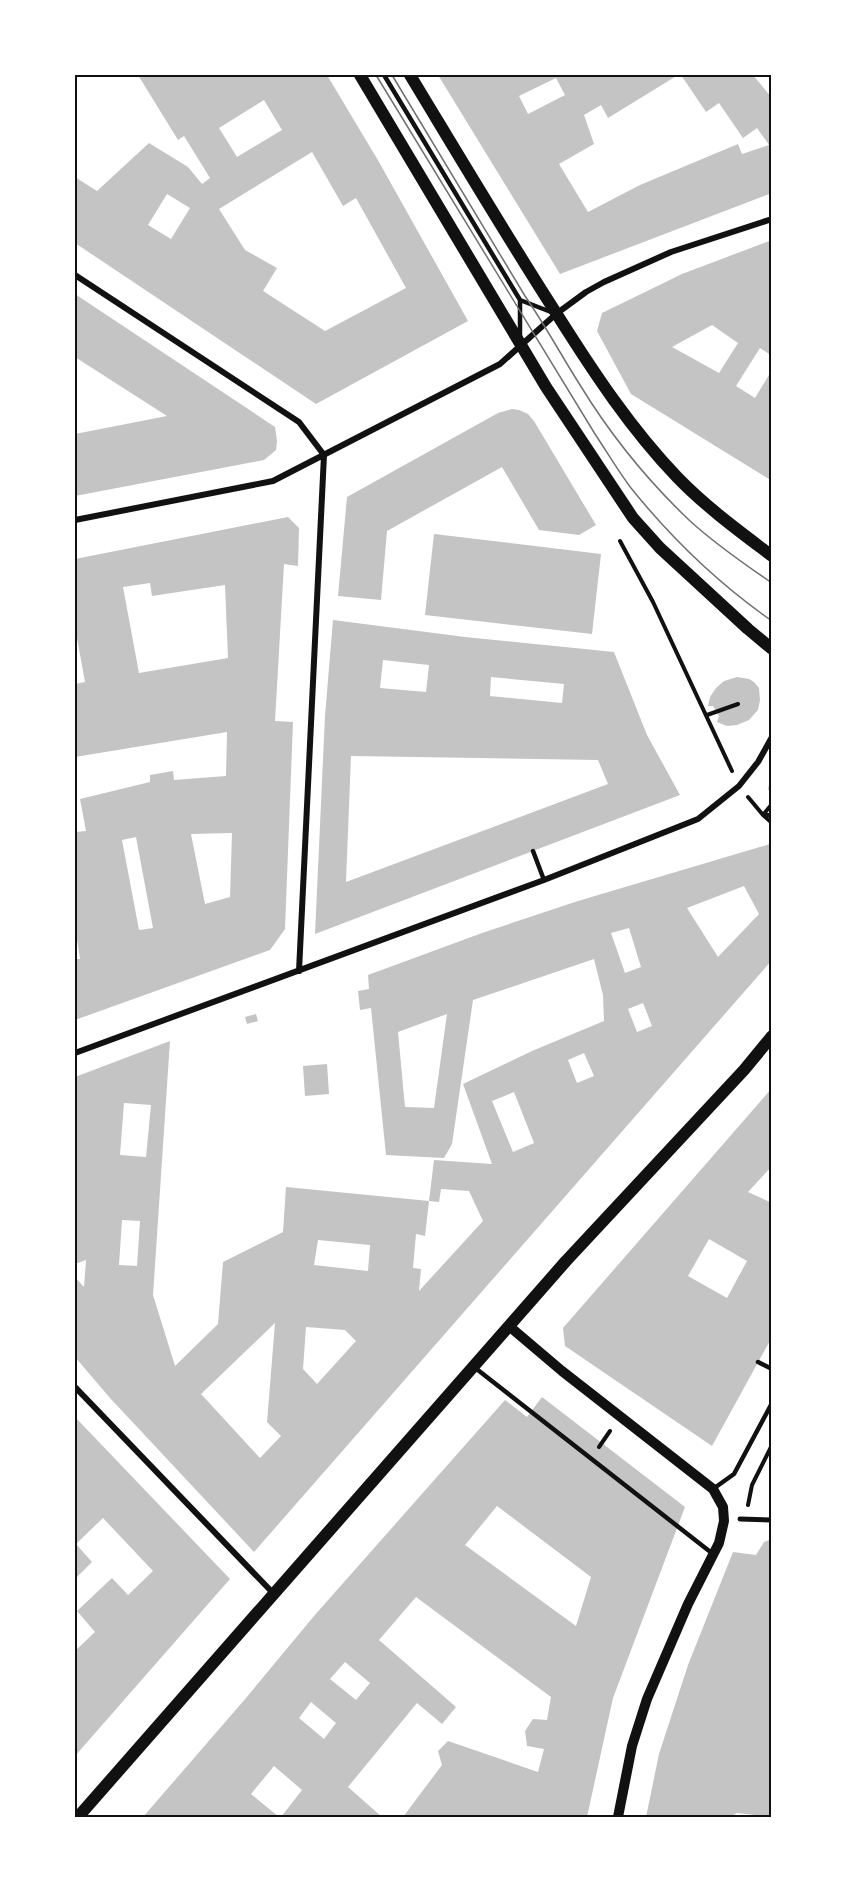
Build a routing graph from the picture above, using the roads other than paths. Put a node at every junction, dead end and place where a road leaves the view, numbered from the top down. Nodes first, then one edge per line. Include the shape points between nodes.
1 (360, 75) edge
2 (384, 75) edge
3 (410, 75) edge
4 (772, 219) edge
5 (75, 275) edge
6 (520, 300) junction
7 (556, 314) junction
8 (520, 345) junction
9 (324, 455) junction
10 (75, 520) edge
11 (772, 556) edge
12 (772, 649) edge
13 (772, 737) edge
14 (533, 851) dead end
15 (544, 880) junction
16 (298, 971) junction
17 (772, 1036) edge
18 (75, 1053) edge
19 (509, 1326) junction
20 (758, 1362) dead end
21 (473, 1367) junction
22 (772, 1369) edge
23 (75, 1388) edge
24 (772, 1403) edge
25 (713, 1489) junction
26 (743, 1518) road end
27 (772, 1520) edge
28 (714, 1554) junction
29 (273, 1593) junction
30 (78, 1817) edge
31 (618, 1817) edge

1 - 8 main road
2 - 6 lane
3 - 7 main road
4 - 7 street via 671,252 604,282
5 - 9 street via 299,422
6 - 7 lane
6 - 8 lane
7 - 8 street
7 - 11 main road via 652,450 705,504
8 - 9 street via 500,364
8 - 12 main road via 633,518 660,548
9 - 10 street via 273,481
9 - 16 street
13 - 15 street via 739,786 698,819
14 - 15 lane
15 - 16 street
16 - 18 street
17 - 19 main road
19 - 21 main road
19 - 25 street
20 - 22 lane
21 - 28 lane
21 - 29 main road
23 - 29 street
24 - 25 lane via 734,1474
25 - 28 street via 723,1507 724,1521
26 - 27 street
28 - 31 street via 646,1699
29 - 30 main road

